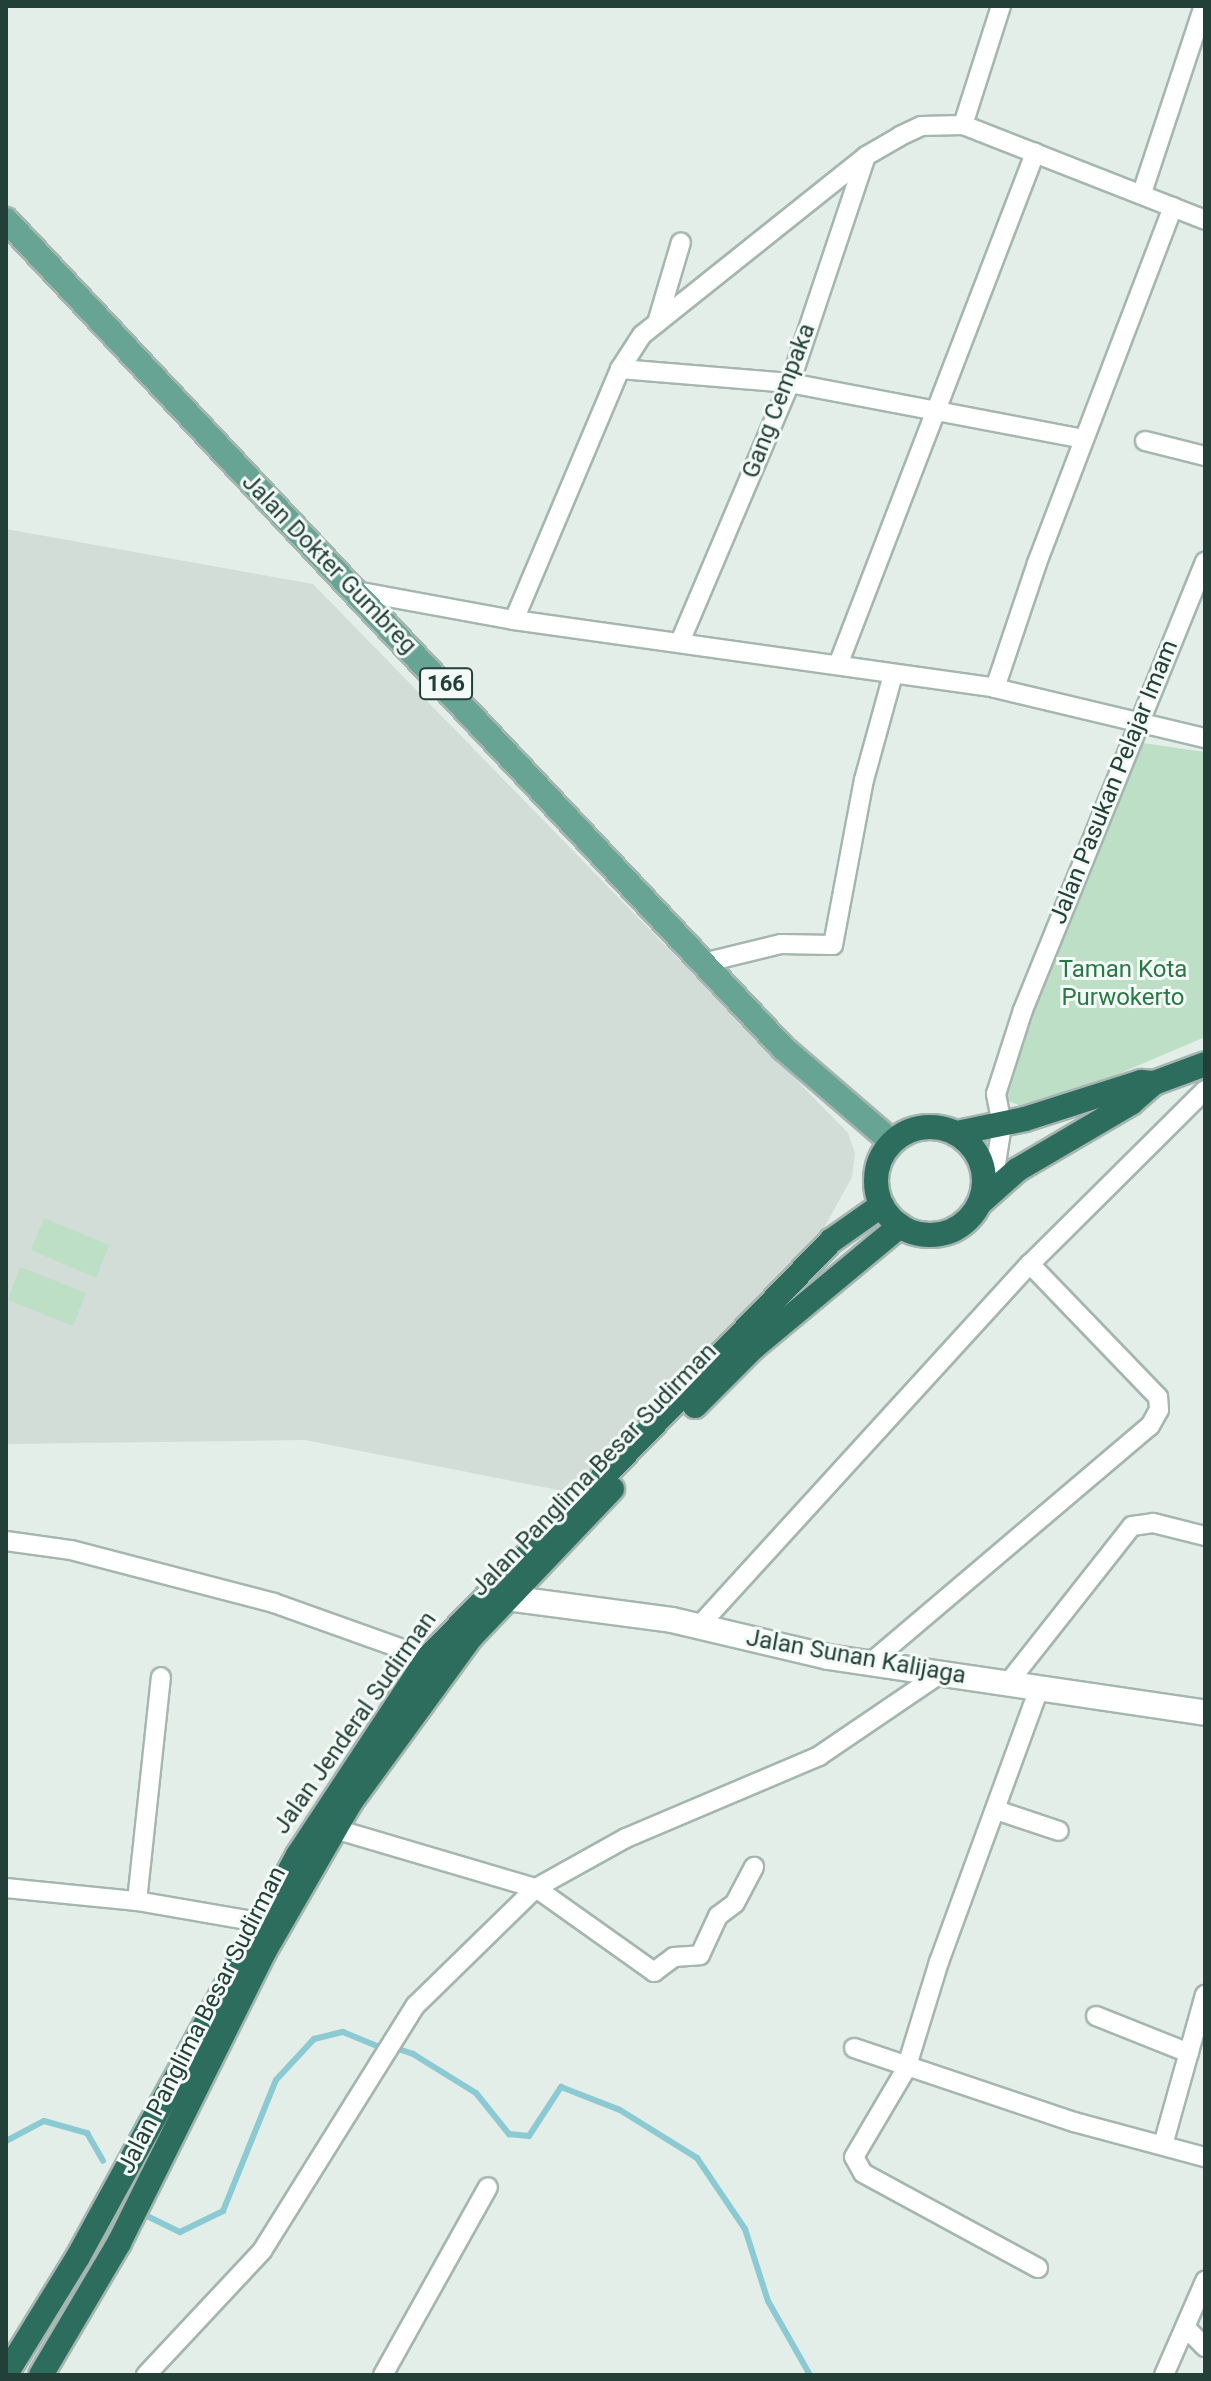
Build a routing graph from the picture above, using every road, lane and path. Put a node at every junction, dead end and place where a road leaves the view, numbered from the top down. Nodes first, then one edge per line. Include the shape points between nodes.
1 (1001, 6) edge
2 (1204, 6) edge
3 (963, 125) junction
4 (1035, 153) junction
5 (866, 156) junction
6 (1142, 193) junction
7 (1173, 207) junction
8 (6, 220) edge
9 (1205, 220) edge
10 (681, 242) dead end
11 (657, 323) junction
12 (620, 369) junction
13 (790, 383) junction
14 (940, 413) junction
15 (1083, 439) junction
16 (1145, 441) dead end
17 (1205, 456) edge
18 (1205, 561) edge
19 (350, 590) junction
20 (514, 620) junction
21 (680, 642) junction
22 (838, 665) junction
23 (893, 675) junction
24 (995, 688) junction
25 (1138, 718) junction
26 (1205, 738) edge
27 (703, 963) junction
28 (1205, 1065) edge
29 (1154, 1083) junction
30 (1205, 1090) edge
31 (1002, 1125) junction
32 (957, 1133) junction
33 (892, 1142) junction
34 (986, 1196) junction
35 (882, 1205) junction
36 (900, 1226) junction
37 (1030, 1264) junction
38 (1205, 1536) edge
39 (6, 1541) edge
40 (507, 1598) junction
41 (699, 1626) junction
42 (428, 1658) junction
43 (869, 1664) junction
44 (941, 1673) junction
45 (161, 1677) dead end
46 (1008, 1683) junction
47 (1039, 1688) junction
48 (1205, 1713) edge
49 (996, 1810) junction
50 (335, 1829) junction
51 (1059, 1831) dead end
52 (754, 1867) dead end
53 (6, 1888) edge
54 (536, 1888) junction
55 (137, 1901) junction
56 (259, 1922) junction
57 (1205, 1995) edge
58 (1096, 2016) dead end
59 (854, 2048) dead end
60 (1189, 2053) junction
61 (906, 2069) junction
62 (1163, 2145) junction
63 (1205, 2157) edge
64 (488, 2187) dead end
65 (1038, 2268) dead end
66 (1205, 2281) edge
67 (1186, 2328) junction
68 (1205, 2347) edge
69 (6, 2374) edge
70 (41, 2375) edge
71 (146, 2375) edge
72 (383, 2375) edge
73 (1164, 2375) edge

1 - 3 street
2 - 6 street
3 - 4 street
3 - 5 street via 921,126
4 - 6 street
4 - 14 street
5 - 11 street
5 - 13 street, Gang Cempaka
6 - 7 street
7 - 9 street
7 - 15 street
8 - 19 main road, Jalan Dokter Gumbreg / 166
10 - 11 street
11 - 12 street
12 - 13 street
12 - 20 street
13 - 14 street
13 - 21 street, Gang Cempaka
14 - 15 street
14 - 22 street via 908,479
15 - 24 street
16 - 17 street
18 - 25 street, Jalan Pasukan Pelajar Imam
19 - 20 street
19 - 27 main road, Jalan Dokter Gumbreg / 166 via 440,677
20 - 21 street
21 - 22 street
22 - 23 street
23 - 24 street
23 - 27 street via 864,780 833,945 781,944
24 - 25 street
25 - 26 street
25 - 31 street, Jalan Pasukan Pelajar Imam via 1023,1010 996,1094
27 - 33 main road, Jalan Dokter Gumbreg / 166 via 783,1048
28 - 29 highway
29 - 31 highway via 1141,1082
29 - 34 highway
30 - 37 street
31 - 32 highway
31 - 34 street, Jalan Pasukan Pelajar Imam
32 - 33 highway via 924,1127
32 - 34 highway via 982,1164
33 - 35 highway via 878,1165
34 - 36 highway via 969,1218 945,1232 917,1234
35 - 36 highway
35 - 42 highway, Jalan Jenderal Sudirman via 831,1241
36 - 40 highway, Jalan Panglima Besar Sudirman via 754,1347
37 - 41 street
37 - 43 street via 1158,1397 1159,1410 1150,1426
38 - 46 street via 1153,1523 1132,1526
39 - 42 street via 71,1550 274,1603
40 - 41 street, Jalan Sunan Kalijaga
40 - 50 highway, Jalan Panglima Besar Sudirman via 472,1636
41 - 43 street, Jalan Sunan Kalijaga
42 - 56 highway, Jalan Jenderal Sudirman
43 - 44 street, Jalan Sunan Kalijaga
44 - 46 street, Jalan Sunan Kalijaga
44 - 54 street via 819,1756 626,1838
45 - 55 street
46 - 47 street, Jalan Sunan Kalijaga
47 - 48 street, Jalan Sunan Kalijaga
47 - 49 street
49 - 51 street
49 - 61 street
50 - 54 street
50 - 70 highway, Jalan Panglima Besar Sudirman via 264,1952 119,2243
52 - 54 street via 735,1903 718,1916 700,1955 674,1957 654,1972
53 - 55 street
54 - 71 street via 416,2005 262,2251
55 - 56 street
56 - 69 highway, Jalan Jenderal Sudirman via 78,2257
57 - 60 street
58 - 60 street
59 - 61 street
60 - 62 street
61 - 62 street
61 - 65 street via 861,2140 856,2164 954,2226
62 - 63 street
64 - 72 street
66 - 67 street
67 - 68 street
67 - 73 street

